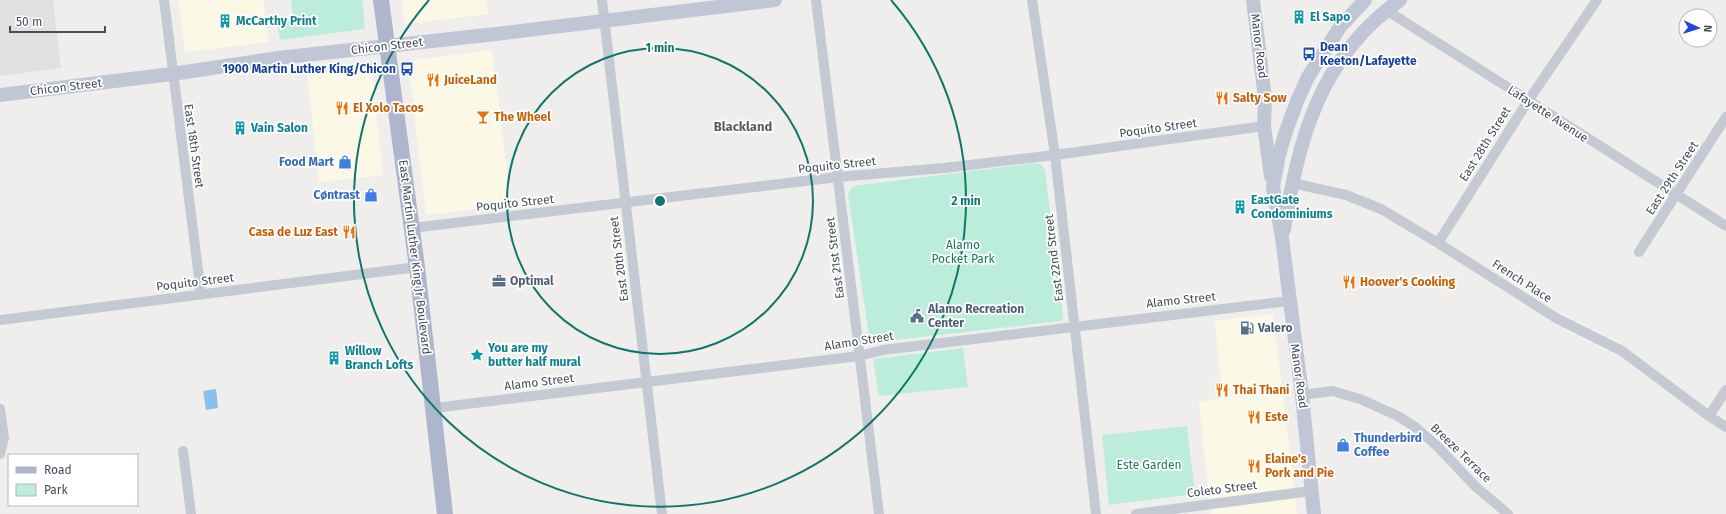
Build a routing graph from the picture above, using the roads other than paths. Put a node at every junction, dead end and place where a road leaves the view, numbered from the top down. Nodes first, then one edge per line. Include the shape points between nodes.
1 (164, 0) edge
2 (381, 0) edge
3 (602, 0) edge
4 (774, 0) edge
5 (816, 0) edge
6 (1032, 0) edge
7 (1253, 0) edge
8 (1365, 0) edge
9 (1370, 0) edge
10 (1400, 0) edge
11 (1597, 0) edge
12 (1386, 10) junction
13 (605, 20) junction
14 (387, 46) junction
15 (172, 74) junction
16 (0, 95) edge
17 (1528, 101) junction
18 (1726, 117) edge
19 (1264, 126) junction
20 (1055, 155) junction
21 (838, 177) junction
22 (1292, 183) junction
23 (1273, 187) junction
24 (1676, 195) junction
25 (625, 203) junction
26 (1726, 226) edge
27 (412, 228) junction
28 (1282, 238) junction
29 (1438, 243) junction
30 (1639, 252) dead end
31 (417, 267) junction
32 (201, 294) junction
33 (1289, 300) junction
34 (0, 320) edge
35 (1075, 326) junction
36 (859, 356) junction
37 (646, 382) junction
38 (1726, 390) edge
39 (1302, 395) junction
40 (434, 408) junction
41 (0, 409) edge
42 (1709, 416) junction
43 (1726, 427) edge
44 (183, 451) dead end
45 (0, 454) edge
46 (1311, 491) junction
47 (191, 514) edge
48 (445, 514) edge
49 (662, 514) edge
50 (879, 514) edge
51 (1096, 514) edge
52 (1136, 514) edge
53 (1314, 514) edge
54 (1508, 514) edge

1 - 15 street, East 18th Street
2 - 14 main road, East Martin Luther King Jr Boulevard
3 - 13 street, East 20th Street
4 - 13 street, Chicon Street
5 - 21 street, East 21st Street
6 - 20 street, East 22nd Street
7 - 19 street, Manor Road via 1265,99
8 - 23 street via 1340,27 1308,77 1286,130
9 - 12 street, Lafayette Avenue
10 - 12 street
11 - 17 street, East 28th Street
12 - 17 street, Lafayette Avenue
12 - 22 street via 1356,38 1326,84 1305,134
13 - 14 street, Chicon Street
13 - 25 street, East 20th Street
14 - 15 street, Chicon Street via 278,58
14 - 27 main road, East Martin Luther King Jr Boulevard
15 - 16 street, Chicon Street
15 - 32 street, East 18th Street
17 - 24 street, Lafayette Avenue
17 - 29 street, East 28th Street
18 - 24 street, East 29th Street
19 - 20 street, Poquito Street
19 - 23 street, Manor Road
20 - 21 street, Poquito Street
20 - 35 street, East 22nd Street
21 - 25 street, Poquito Street
21 - 36 street, East 21st Street
22 - 28 street
22 - 29 street, French Place via 1346,195 1381,209
23 - 28 street, Manor Road
24 - 26 street, Lafayette Avenue
24 - 30 street, East 29th Street
25 - 27 street, Poquito Street
25 - 37 street, East 20th Street
27 - 31 main road, East Martin Luther King Jr Boulevard
28 - 33 street, Manor Road
29 - 42 street, French Place via 1556,318 1622,351
31 - 32 street, Poquito Street
31 - 40 main road, East Martin Luther King Jr Boulevard
32 - 34 street, Poquito Street
33 - 35 street, Alamo Street
33 - 39 street, Manor Road
35 - 36 street, Alamo Street via 883,350
35 - 51 street, East 22nd Street
36 - 37 street, Alamo Street
36 - 50 street, East 21st Street
37 - 40 street, Alamo Street
37 - 49 street, East 20th Street
38 - 42 street
39 - 46 street, Manor Road
39 - 54 street, Breeze Terrace via 1332,391 1360,399 1398,416 1436,445 1476,487
40 - 48 main road, East Martin Luther King Jr Boulevard
41 - 45 street via 4,438
42 - 43 street, French Place
44 - 47 street
46 - 52 street, Coleto Street
46 - 53 street, Manor Road

